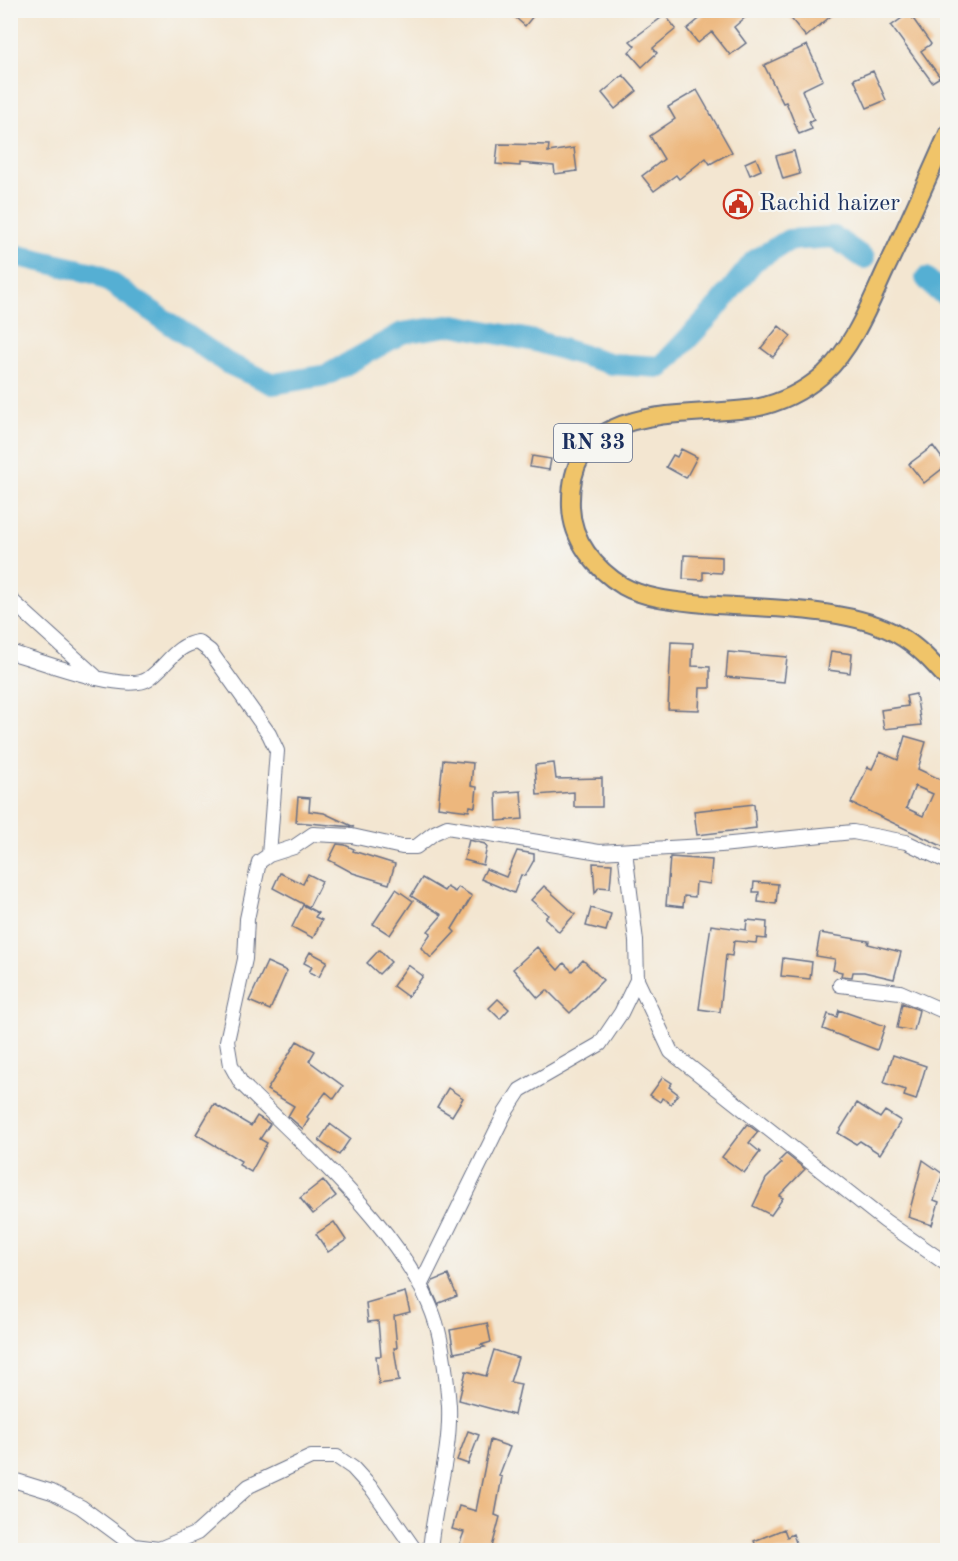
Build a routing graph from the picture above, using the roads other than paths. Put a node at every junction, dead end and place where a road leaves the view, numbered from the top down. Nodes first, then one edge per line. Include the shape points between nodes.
1 (948, 134) edge
2 (10, 599) edge
3 (10, 652) edge
4 (97, 678) junction
5 (948, 680) edge
6 (624, 851) junction
7 (269, 855) junction
8 (948, 862) edge
9 (637, 980) junction
10 (840, 985) dead end
11 (948, 1013) edge
12 (948, 1266) edge
13 (420, 1287) junction
14 (10, 1479) edge
15 (415, 1551) edge
16 (430, 1551) edge

1 - 5 main road, RN 33 via 864,316 826,372 795,395 766,405 653,415 610,429 584,453 571,483 570,498 571,519 578,538 606,574 626,588 688,602 841,615 866,621 899,635
2 - 4 street
3 - 4 street
4 - 7 street via 124,684 146,681 185,643 198,642 210,651 277,751
6 - 7 street via 598,852 447,827 416,847 313,834 294,847
6 - 8 street via 853,832 906,842
6 - 9 street via 636,940
7 - 13 street via 260,862 247,919 245,959 227,1041 231,1065 241,1083 364,1206
9 - 12 street via 670,1052
9 - 13 street via 600,1044 520,1090
10 - 11 street via 900,992
13 - 16 street via 438,1329 449,1408 446,1454
14 - 15 street via 52,1492 81,1507 134,1546 159,1549 197,1533 249,1486 311,1457 337,1457 373,1490

